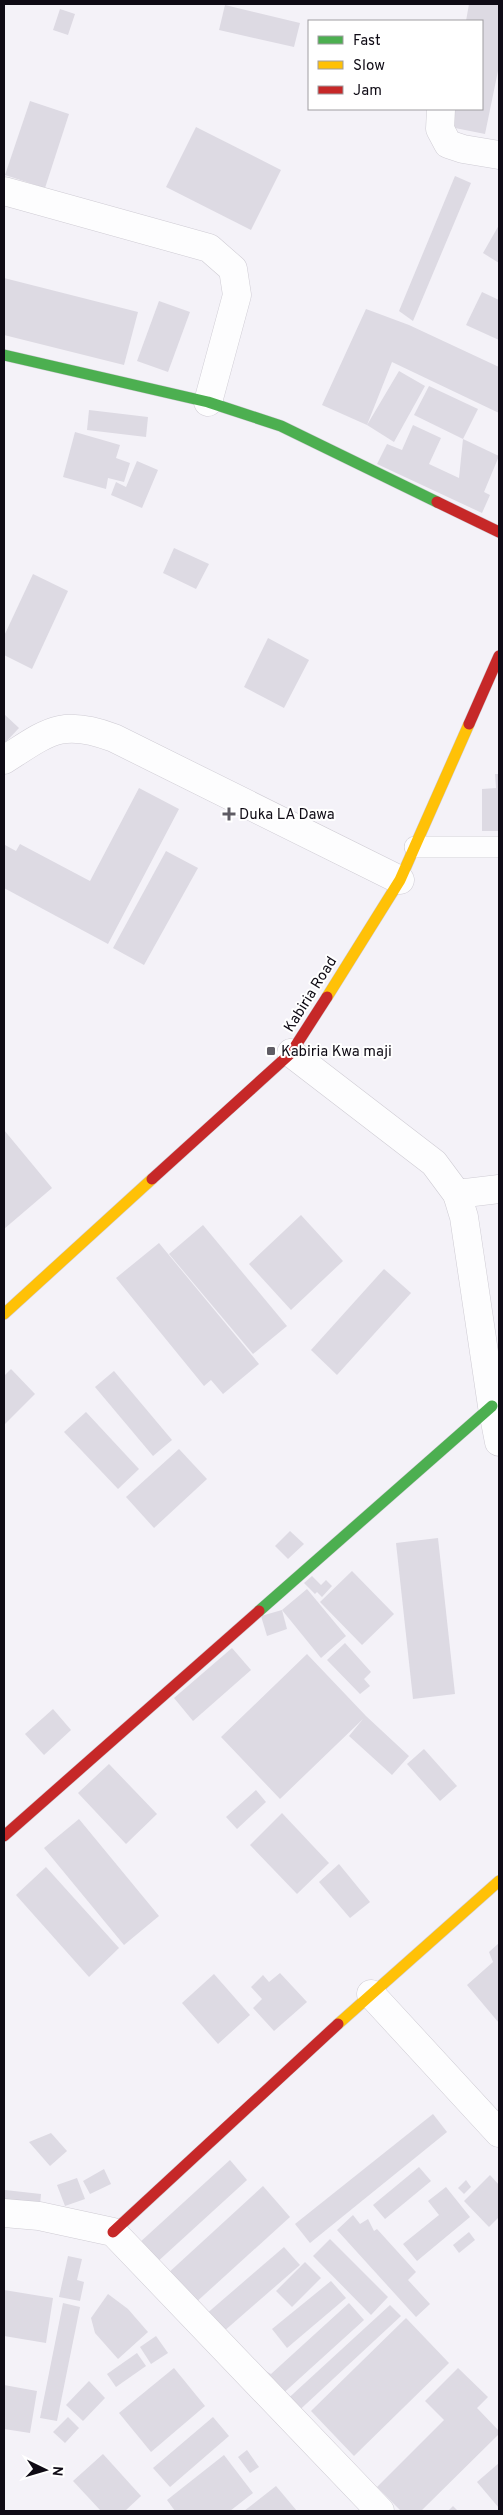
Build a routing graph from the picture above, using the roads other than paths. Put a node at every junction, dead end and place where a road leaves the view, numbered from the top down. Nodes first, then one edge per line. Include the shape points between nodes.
1 (441, 110) edge
2 (499, 155) edge
3 (4, 190) edge
4 (4, 355) edge
5 (208, 402) junction
6 (499, 532) edge
7 (499, 656) edge
8 (4, 760) edge
9 (415, 847) junction
10 (499, 847) edge
11 (400, 880) junction
12 (291, 1053) junction
13 (499, 1189) edge
14 (457, 1194) junction
15 (4, 1314) edge
16 (492, 1406) junction
17 (499, 1442) edge
18 (4, 1836) edge
19 (499, 1881) edge
20 (371, 1994) junction
21 (499, 2133) edge
22 (4, 2213) edge
23 (113, 2232) junction
24 (380, 2511) edge

1 - 2 street via 440,129 448,144
3 - 5 street via 209,248 233,269 238,295
4 - 5 street
5 - 6 street via 281,426
7 - 9 street, Kabiria Road
8 - 11 street via 48,733 90,729
9 - 10 lane
9 - 11 street, Kabiria Road
11 - 12 street, Kabiria Road
12 - 14 street via 434,1163
12 - 15 street, Kabiria Road
13 - 14 street
14 - 16 street via 464,1217
16 - 17 street
16 - 18 street
19 - 20 street
20 - 21 street
20 - 23 street
22 - 23 street via 39,2216
23 - 24 street

